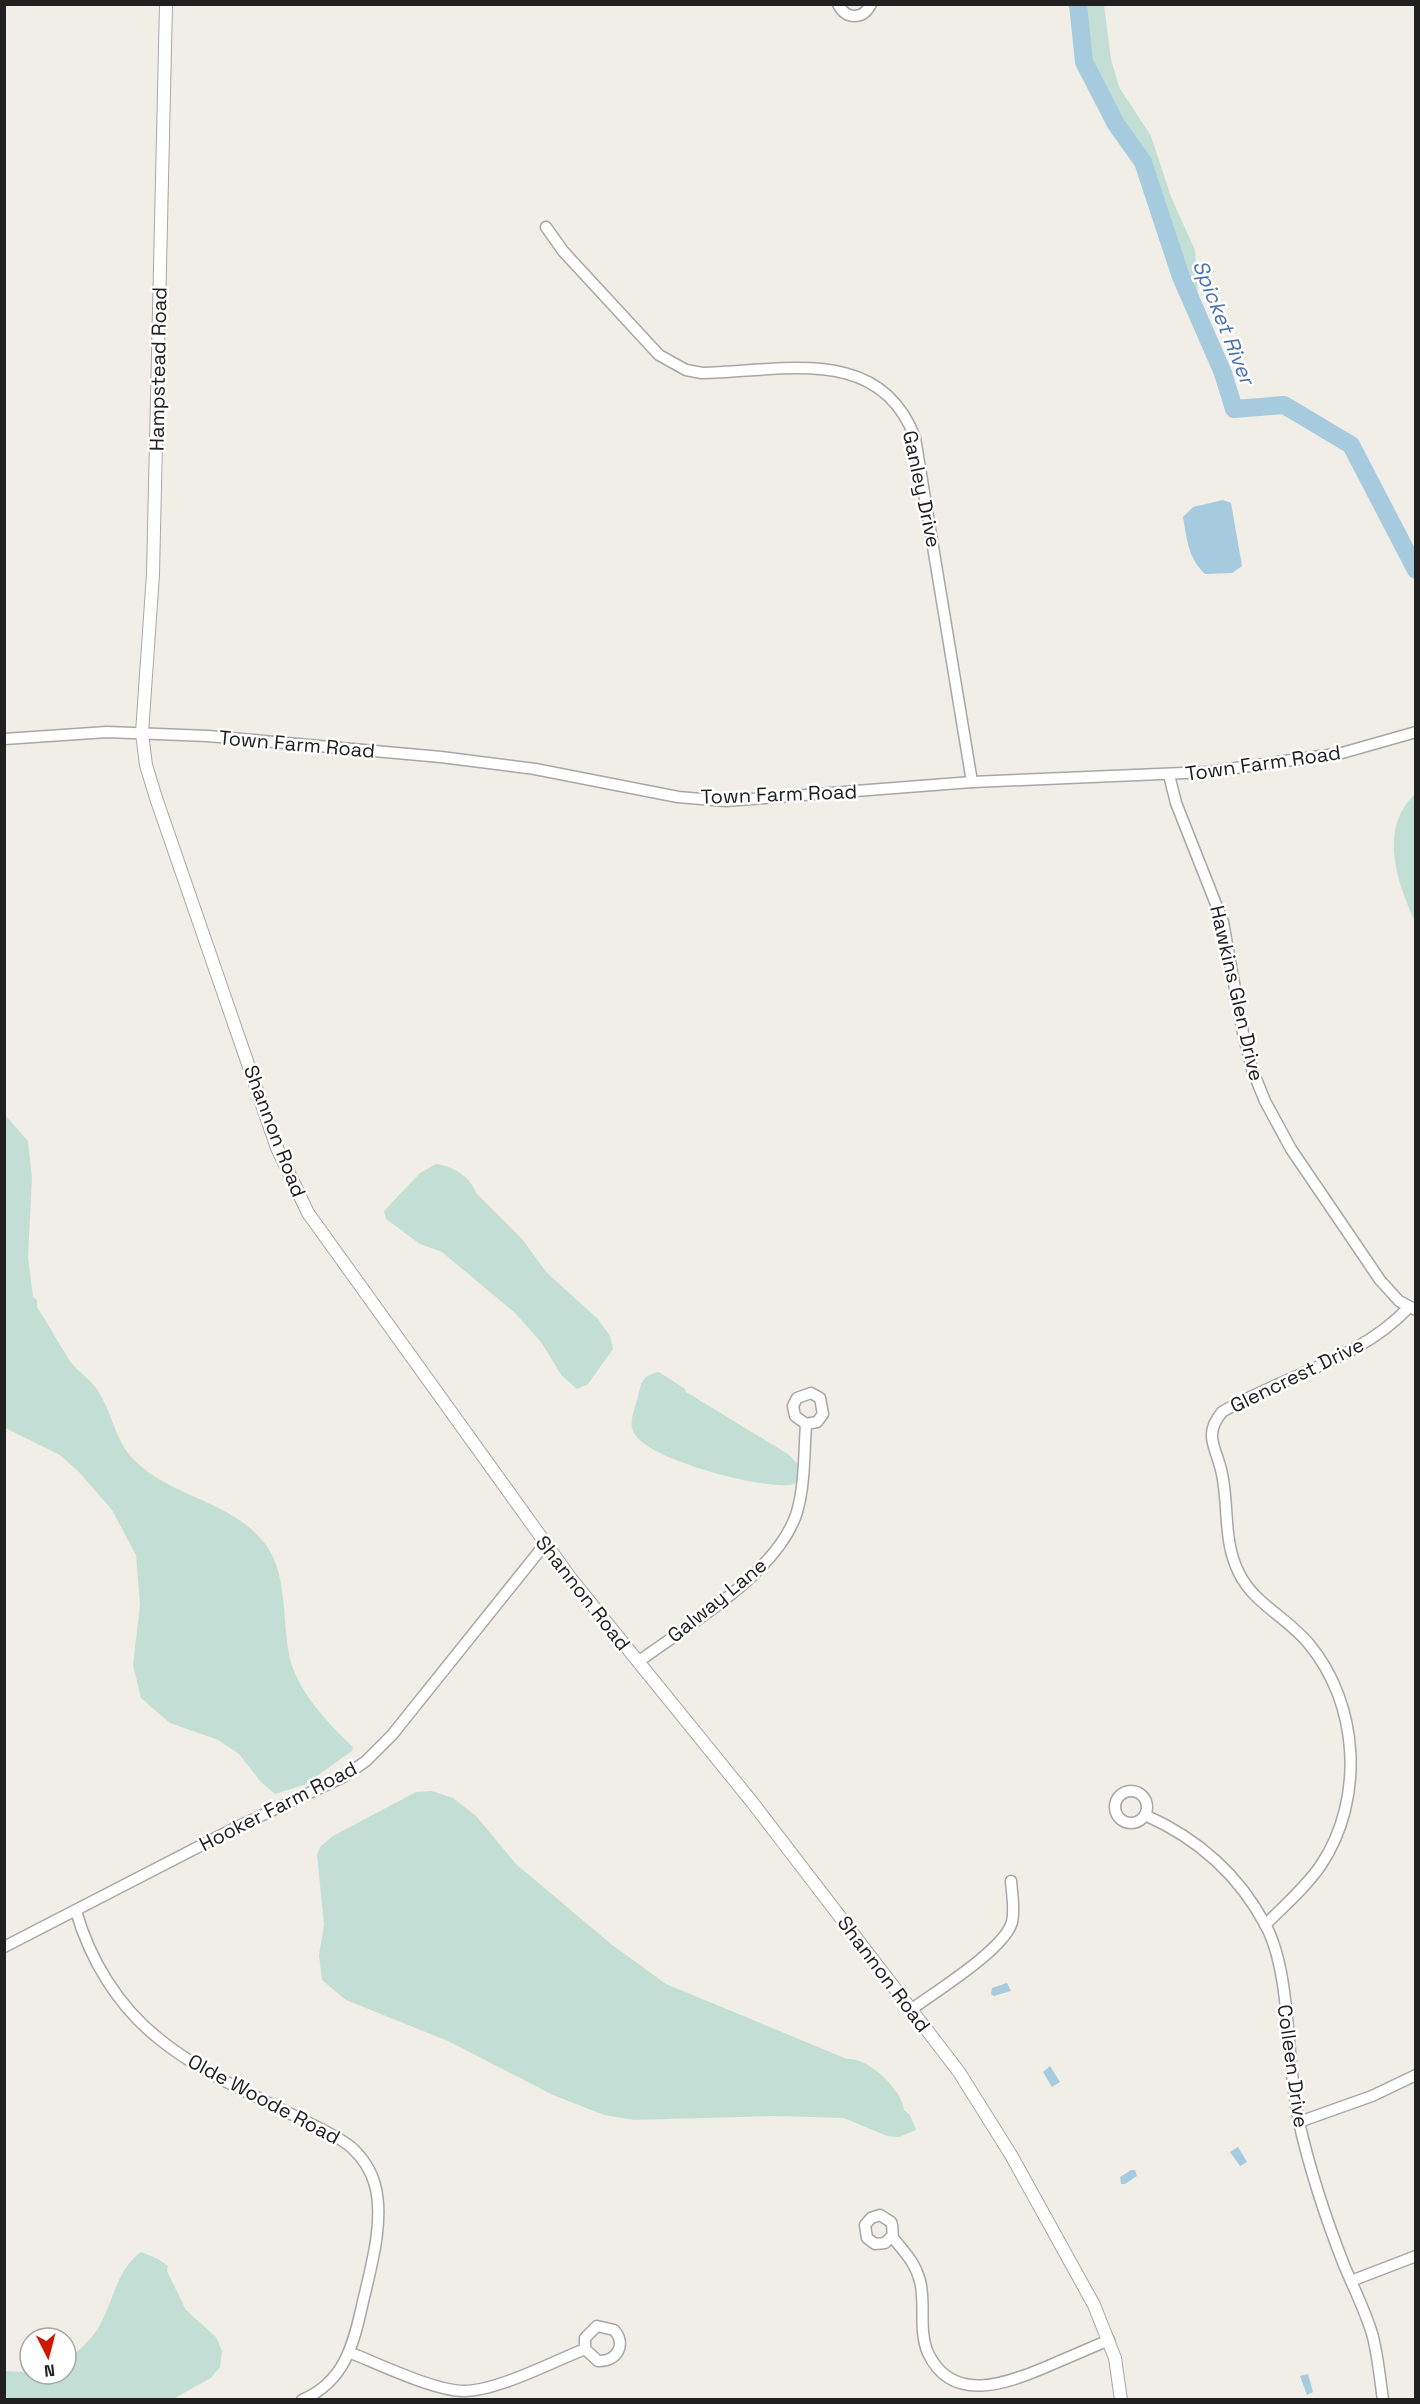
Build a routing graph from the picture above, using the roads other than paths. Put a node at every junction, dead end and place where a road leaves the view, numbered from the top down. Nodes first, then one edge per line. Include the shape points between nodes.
1 (166, 4) edge
2 (838, 4) edge
3 (871, 4) edge
4 (546, 227) dead end
5 (1416, 732) edge
6 (142, 733) junction
7 (4, 739) edge
8 (1169, 775) junction
9 (972, 782) junction
10 (1412, 1308) edge
11 (806, 1424) dead end
12 (545, 1544) junction
13 (638, 1662) junction
14 (1145, 1815) dead end
15 (1011, 1881) dead end
16 (76, 1911) junction
17 (1265, 1925) junction
18 (4, 1947) edge
19 (912, 2009) junction
20 (1416, 2075) edge
21 (1299, 2122) junction
22 (892, 2236) dead end
23 (1416, 2256) edge
24 (1351, 2281) junction
25 (1110, 2340) junction
26 (585, 2349) dead end
27 (351, 2353) junction
28 (302, 2400) edge
29 (1121, 2400) edge
30 (1383, 2400) edge

1 - 6 street, Hampstead Road via 153,566
2 - 3 street via 846,14 856,16 867,12
4 - 9 street, Ganley Drive via 645,342 670,362 702,373 839,370 881,390 898,407 911,427 917,448
5 - 8 street, Town Farm Road via 1342,753
6 - 7 street, Town Farm Road
6 - 9 street, Town Farm Road via 441,757 535,769 678,797 726,801
6 - 12 street, Shannon Road via 156,798 277,1148 296,1192
8 - 9 street, Town Farm Road
8 - 10 street, Hawkins Glen Drive via 1176,803 1223,922 1243,1033 1265,1101 1291,1149 1380,1280
10 - 17 street, Glencrest Drive via 1354,1349 1244,1399 1222,1412 1214,1422 1212,1441 1222,1473 1229,1541 1239,1573 1251,1592 1292,1627 1321,1659 1340,1699 1349,1734 1348,1794 1334,1841 1309,1880
11 - 13 street, Galway Lane via 802,1485 796,1512 779,1547 737,1588
12 - 13 street, Shannon Road
12 - 16 street, Hooker Farm Road via 392,1735 366,1761 311,1794 233,1829
13 - 19 street, Shannon Road
14 - 17 street, Colleen Drive via 1209,1853 1239,1886
15 - 19 street via 1013,1908 1006,1935
16 - 18 street, Hooker Farm Road
16 - 27 street, Olde Woode Road via 99,1968 142,2025 200,2066 335,2136 365,2163 375,2185 377,2221
17 - 21 street, Colleen Drive via 1279,1970
19 - 25 street, Shannon Road via 959,2072 1011,2155
20 - 21 street via 1372,2096
21 - 24 street, Colleen Drive
22 - 25 street via 911,2258 920,2282 928,2354 954,2382 972,2388 1001,2386
23 - 24 street
24 - 30 street, Colleen Drive via 1373,2339
25 - 29 street, Shannon Road
26 - 27 street via 497,2384 463,2391 440,2387
27 - 28 street, Olde Woode Road via 338,2375

